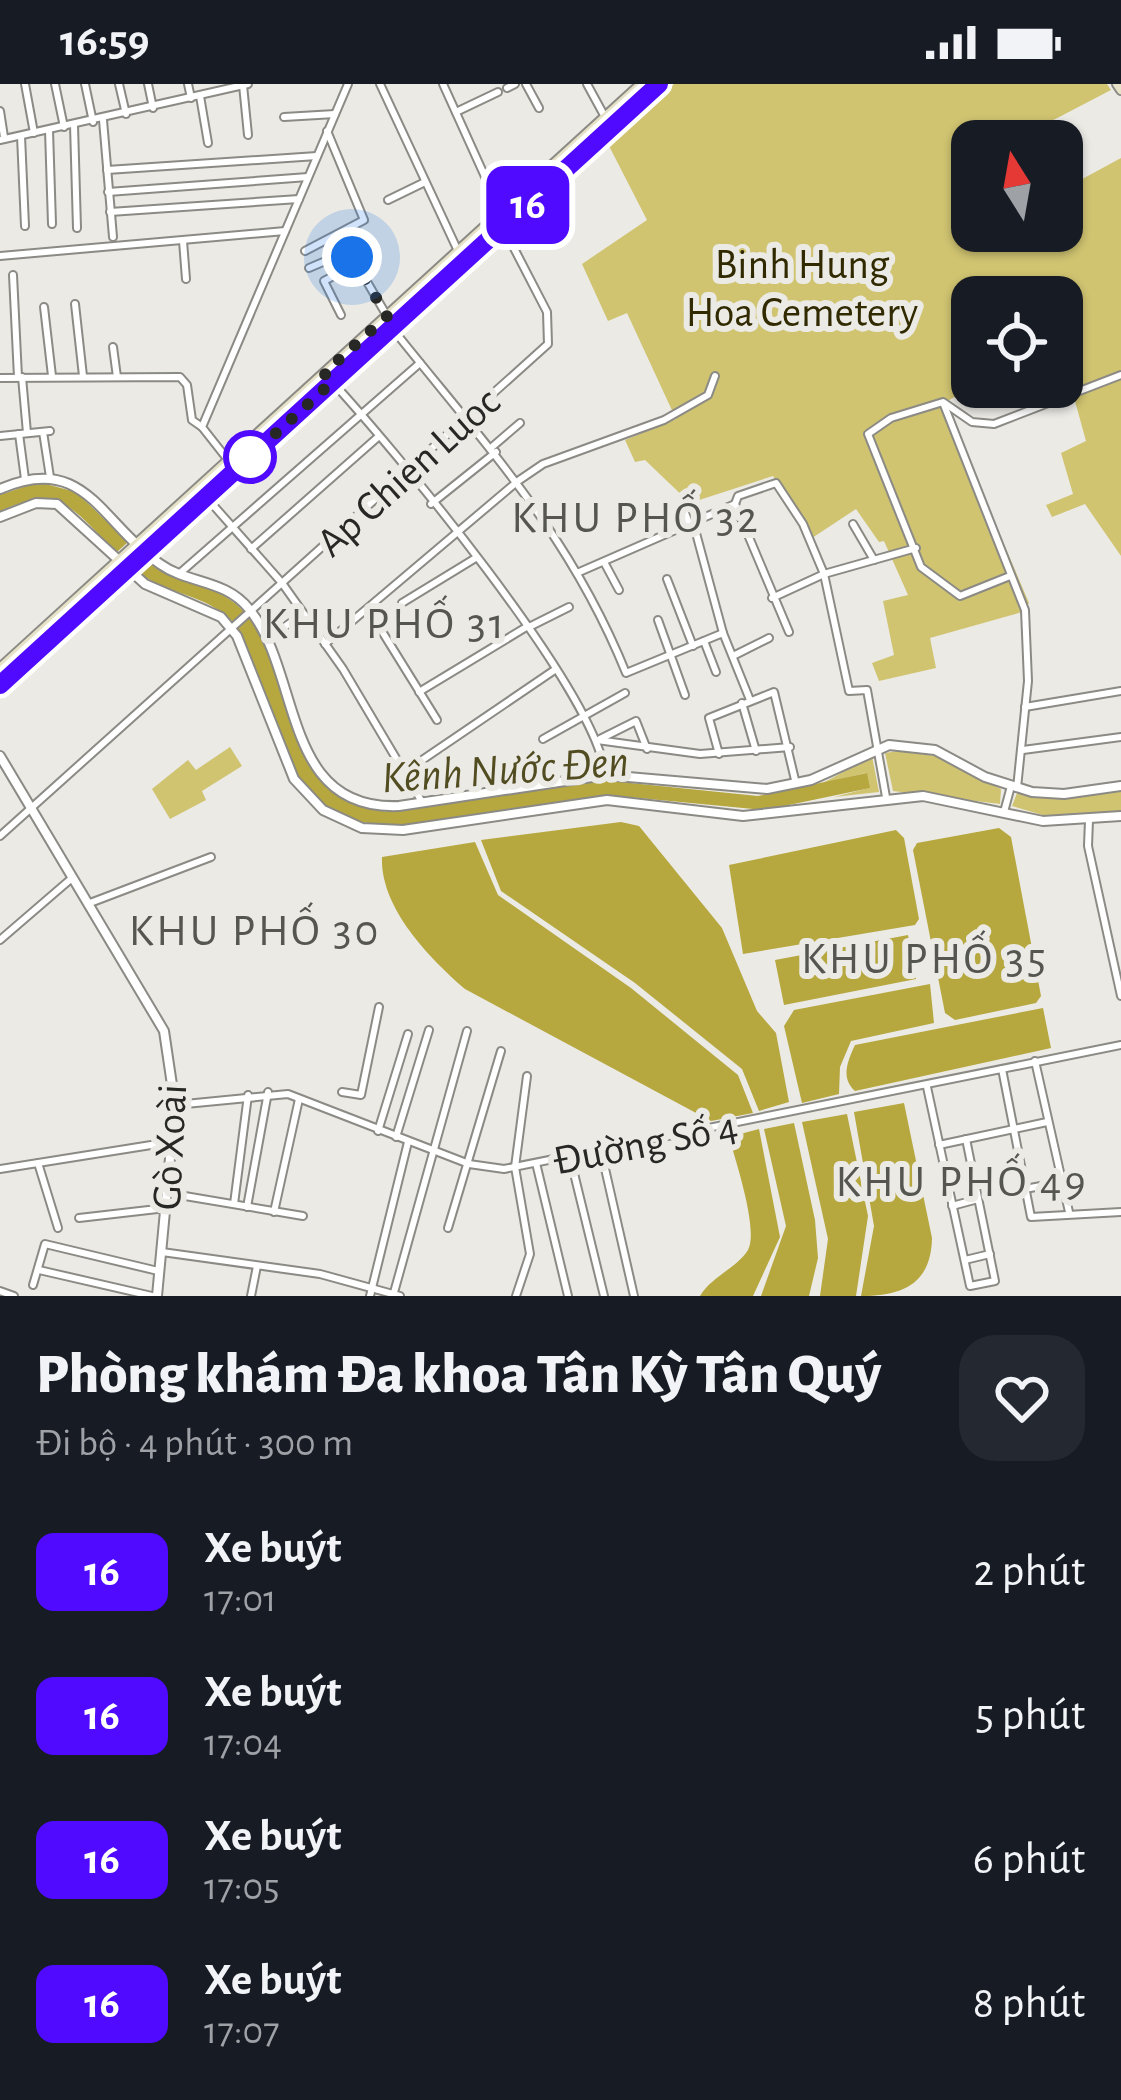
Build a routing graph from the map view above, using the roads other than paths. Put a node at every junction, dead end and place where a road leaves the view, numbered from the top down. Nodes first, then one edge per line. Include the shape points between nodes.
1 (25, 84) edge
2 (55, 84) edge
3 (86, 84) edge
4 (119, 84) edge
5 (148, 84) edge
6 (188, 84) edge
7 (245, 84) edge
8 (348, 84) edge
9 (380, 84) edge
10 (443, 84) edge
11 (526, 84) edge
12 (587, 84) edge
13 (641, 84) edge
14 (659, 84) edge
15 (507, 88) edge
16 (196, 97) junction
17 (152, 108) junction
18 (538, 108) dead end
19 (0, 111) edge
20 (456, 112) junction
21 (126, 114) junction
22 (334, 114) junction
23 (284, 117) dead end
24 (605, 117) junction
25 (103, 120) junction
26 (93, 122) junction
27 (74, 125) junction
28 (64, 127) junction
29 (49, 130) junction
30 (328, 131) junction
31 (34, 133) junction
32 (248, 135) dead end
33 (21, 136) junction
34 (2, 139) edge
35 (208, 143) dead end
36 (317, 156) junction
37 (106, 170) junction
38 (308, 178) junction
39 (425, 182) junction
40 (108, 192) junction
41 (299, 199) junction
42 (388, 200) dead end
43 (110, 212) junction
44 (497, 215) junction
45 (52, 224) dead end
46 (25, 226) dead end
47 (503, 227) junction
48 (77, 228) dead end
49 (285, 231) junction
50 (113, 237) dead end
51 (183, 240) junction
52 (458, 250) junction
53 (305, 251) dead end
54 (0, 256) edge
55 (356, 264) junction
56 (309, 268) dead end
57 (13, 275) dead end
58 (186, 280) dead end
59 (75, 304) dead end
60 (44, 307) dead end
61 (341, 315) dead end
62 (387, 316) junction
63 (392, 328) junction
64 (113, 347) dead end
65 (420, 363) junction
66 (324, 373) junction
67 (1121, 375) edge
68 (52, 376) junction
69 (83, 376) junction
70 (117, 376) junction
71 (715, 376) dead end
72 (20, 377) junction
73 (0, 378) edge
74 (332, 382) junction
75 (943, 402) junction
76 (361, 414) junction
77 (469, 416) junction
78 (520, 423) dead end
79 (202, 427) junction
80 (23, 434) junction
81 (0, 436) edge
82 (378, 437) junction
83 (494, 449) junction
84 (228, 460) junction
85 (406, 474) junction
86 (50, 477) junction
87 (25, 479) junction
88 (518, 481) junction
89 (0, 489) edge
90 (206, 497) junction
91 (430, 504) junction
92 (735, 504) junction
93 (682, 505) dead end
94 (0, 517) edge
95 (691, 522) junction
96 (853, 524) dead end
97 (232, 528) junction
98 (457, 537) junction
99 (137, 543) junction
100 (916, 548) junction
101 (251, 549) junction
102 (146, 552) junction
103 (474, 559) junction
104 (119, 560) junction
105 (874, 560) junction
106 (604, 562) junction
107 (128, 568) junction
108 (180, 573) junction
109 (577, 573) junction
110 (824, 574) junction
111 (1010, 576) junction
112 (667, 579) dead end
113 (281, 583) junction
114 (619, 590) dead end
115 (772, 598) junction
116 (402, 603) dead end
117 (569, 607) dead end
118 (247, 610) junction
119 (370, 612) junction
120 (303, 614) junction
121 (658, 620) dead end
122 (231, 624) junction
123 (529, 627) junction
124 (789, 632) dead end
125 (723, 634) junction
126 (769, 638) dead end
127 (265, 640) junction
128 (704, 641) junction
129 (325, 644) junction
130 (693, 646) junction
131 (672, 655) junction
132 (733, 656) junction
133 (0, 668) edge
134 (556, 669) junction
135 (716, 672) dead end
136 (0, 685) edge
137 (1121, 691) edge
138 (419, 692) junction
139 (625, 693) dead end
140 (685, 695) dead end
141 (746, 702) junction
142 (1025, 707) junction
143 (583, 715) junction
144 (436, 720) dead end
145 (1121, 737) edge
146 (543, 739) dead end
147 (597, 740) junction
148 (790, 747) junction
149 (878, 747) junction
150 (647, 750) junction
151 (1023, 750) junction
152 (756, 751) junction
153 (718, 754) junction
154 (0, 756) edge
155 (406, 771) junction
156 (605, 775) junction
157 (796, 784) junction
158 (1121, 786) edge
159 (1014, 787) junction
160 (886, 797) junction
161 (422, 802) junction
162 (32, 808) junction
163 (1004, 813) junction
164 (1121, 816) edge
165 (1089, 820) junction
166 (0, 836) edge
167 (211, 857) dead end
168 (74, 876) junction
169 (90, 903) junction
170 (0, 923) edge
171 (8, 932) junction
172 (0, 940) edge
173 (1121, 996) edge
174 (379, 1006) dead end
175 (429, 1030) dead end
176 (467, 1031) dead end
177 (408, 1034) dead end
178 (1121, 1045) edge
179 (501, 1052) dead end
180 (1035, 1061) junction
181 (1002, 1070) junction
182 (527, 1076) dead end
183 (927, 1087) junction
184 (268, 1092) junction
185 (342, 1092) dead end
186 (248, 1095) junction
187 (299, 1099) junction
188 (175, 1105) junction
189 (1048, 1122) junction
190 (1014, 1130) junction
191 (378, 1131) junction
192 (396, 1137) junction
193 (966, 1139) junction
194 (170, 1142) junction
195 (408, 1142) junction
196 (939, 1144) junction
197 (435, 1151) junction
198 (601, 1151) junction
199 (570, 1157) junction
200 (38, 1163) junction
201 (536, 1163) junction
202 (469, 1164) junction
203 (515, 1167) junction
204 (0, 1168) edge
205 (1062, 1182) junction
206 (1025, 1189) junction
207 (167, 1192) junction
208 (979, 1199) junction
209 (234, 1204) junction
210 (952, 1206) junction
211 (247, 1207) junction
212 (166, 1208) junction
213 (274, 1212) junction
214 (1070, 1212) junction
215 (1121, 1212) edge
216 (303, 1216) dead end
217 (80, 1218) dead end
218 (58, 1228) dead end
219 (448, 1228) dead end
220 (162, 1252) junction
221 (990, 1254) junction
222 (964, 1260) junction
223 (257, 1266) junction
224 (38, 1270) junction
225 (158, 1271) junction
226 (33, 1285) dead end
227 (0, 1291) edge
228 (371, 1292) edge
229 (395, 1295) edge
230 (14, 1296) edge
231 (155, 1296) edge
232 (251, 1296) edge
233 (516, 1296) edge
234 (568, 1296) edge
235 (604, 1296) edge
236 (634, 1296) edge

1 - 31 street
2 - 28 street
3 - 26 street
4 - 21 street
5 - 17 street
6 - 16 street
7 - 16 street
7 - 32 street
8 - 22 street
9 - 39 street
10 - 20 street
11 - 18 street
12 - 24 street
13 - 24 main road
14 - 47 main road
15 - 20 street
16 - 17 street
16 - 35 street
17 - 21 street
19 - 34 street
20 - 44 street
21 - 25 street
22 - 23 street
22 - 30 street
24 - 44 main road
25 - 26 street
25 - 37 street
26 - 27 street
27 - 28 street
27 - 48 street
28 - 29 street
29 - 31 street
29 - 45 street
30 - 36 street
30 - 53 street via 364,220
31 - 33 street
33 - 34 street
33 - 46 street
36 - 37 street
36 - 38 street
37 - 40 street
38 - 40 street
38 - 41 street
39 - 42 street
39 - 52 street
40 - 43 street
41 - 43 street
41 - 49 street
43 - 50 street
44 - 47 street, Ap Chien Luoc
44 - 52 main road
47 - 63 main road
47 - 77 street, Ap Chien Luoc via 551,332 548,344
49 - 51 street
49 - 79 street
51 - 54 street
51 - 58 street
52 - 62 main road
55 - 56 street via 347,250
55 - 61 street via 324,281
55 - 62 street
57 - 72 street
59 - 69 street
60 - 68 street
62 - 66 main road
63 - 65 street
63 - 74 main road
64 - 70 street
65 - 76 street
65 - 77 street
66 - 74 street
66 - 84 main road
67 - 75 street via 988,424
68 - 69 street
68 - 72 street
69 - 70 street
70 - 79 street via 181,377 192,419
71 - 88 street via 708,395 664,420 543,464
72 - 73 street
72 - 80 street
74 - 76 street
74 - 90 main road
75 - 100 street via 868,434
75 - 111 street
76 - 82 street
76 - 97 street
77 - 83 street
77 - 85 street, Ap Chien Luoc
78 - 83 street
79 - 84 street
80 - 81 street
80 - 86 street via 46,432
80 - 87 street
82 - 85 street
82 - 101 street
83 - 88 street
83 - 91 street
84 - 99 main road
85 - 91 street
85 - 113 street, Ap Chien Luoc
86 - 87 street
86 - 99 street via 80,489
87 - 89 street
88 - 98 street
88 - 109 street
90 - 97 street
90 - 102 main road
91 - 98 street
92 - 95 street
92 - 110 street via 737,496 776,483
92 - 115 street
93 - 95 street
94 - 104 street via 52,502
95 - 106 street
95 - 125 street
96 - 105 street
97 - 101 street
97 - 108 street
98 - 103 street
98 - 119 street
99 - 102 street
99 - 104 main road
100 - 105 street
100 - 111 street via 921,567 960,596
101 - 113 street
102 - 107 main road
102 - 108 street
103 - 116 street
103 - 123 street
104 - 107 street
104 - 133 main road
105 - 110 street
106 - 109 street
106 - 114 street
107 - 122 street
107 - 136 main road
108 - 118 street via 224,588
109 - 131 street via 626,673
110 - 115 street
110 - 149 street via 849,691 867,690
111 - 142 street via 1025,610
112 - 130 street
113 - 118 street, Ap Chien Luoc
113 - 120 street
115 - 124 street
117 - 123 street
118 - 122 street, Ap Chien Luoc
118 - 127 street
119 - 129 street
119 - 138 street
120 - 127 street
120 - 129 street
121 - 131 street
122 - 160 street via 294,779 322,809 362,828 403,830 598,800 742,816
122 - 162 street, Ap Chien Luoc
123 - 134 street
123 - 138 street
125 - 128 street
125 - 132 street
126 - 132 street
127 - 161 street via 326,779 373,804
128 - 130 street
128 - 135 street
129 - 155 street
130 - 131 street
131 - 140 street
132 - 141 street
134 - 143 street
134 - 155 street
137 - 142 street
138 - 144 street
139 - 143 street
141 - 148 street via 774,692
141 - 152 street
141 - 153 street via 709,718
142 - 151 street
143 - 146 street
143 - 147 street
145 - 151 street
147 - 150 street
147 - 150 street via 636,721
147 - 156 street
148 - 152 street
148 - 157 street
149 - 157 street
149 - 159 street via 935,750
149 - 160 street
150 - 153 street
151 - 159 street
152 - 153 street
154 - 162 street, Gò Xoài
155 - 161 street
156 - 157 street via 737,790
156 - 161 street
158 - 159 street via 1054,794
159 - 163 street
160 - 163 street via 934,797
162 - 166 street, Ap Chien Luoc
162 - 168 street, Gò Xoài
163 - 165 street
164 - 165 street
165 - 173 street
167 - 169 street
168 - 169 street, Gò Xoài
168 - 171 street
169 - 188 street, Gò Xoài via 162,1025
170 - 171 street
171 - 172 street
174 - 185 street via 361,1095
175 - 192 street
176 - 197 street
177 - 191 street
178 - 180 street, Đường Số 4
179 - 202 street
180 - 181 street, Đường Số 4
180 - 189 street
181 - 183 street, Đường Số 4
181 - 190 street
182 - 203 street
183 - 196 street
183 - 198 street, Đường Số 4
184 - 186 street, Đường Số 4
184 - 187 street, Đường Số 4
184 - 211 street
186 - 188 street, Đường Số 4
186 - 209 street
187 - 191 street, Đường Số 4
187 - 213 street
188 - 194 street, Gò Xoài
189 - 190 street
189 - 205 street
190 - 193 street
190 - 206 street
191 - 192 street, Đường Số 4
192 - 195 street, Đường Số 4
193 - 196 street
193 - 208 street
194 - 200 street
194 - 207 street, Gò Xoài
195 - 197 street, Đường Số 4
195 - 228 street
196 - 210 street
197 - 202 street, Đường Số 4
197 - 229 street
198 - 199 street, Đường Số 4
198 - 236 street
199 - 201 street, Đường Số 4
199 - 235 street
200 - 204 street
200 - 218 street
201 - 203 street, Đường Số 4
201 - 234 street
202 - 203 street, Đường Số 4
202 - 219 street
203 - 233 street via 530,1254
205 - 206 street
205 - 214 street
206 - 214 street via 1031,1217
207 - 209 street
207 - 212 street, Gò Xoài
208 - 210 street
208 - 221 street
209 - 211 street
210 - 222 street
211 - 213 street
212 - 217 street
212 - 220 street, Gò Xoài
213 - 216 street
214 - 215 street
220 - 223 street
220 - 225 street, Gò Xoài
221 - 222 street
221 - 222 street via 995,1281 970,1286
223 - 228 street
223 - 232 street
224 - 225 street via 45,1244
224 - 226 street
224 - 231 street
225 - 231 street, Gò Xoài
227 - 230 street
228 - 229 street

